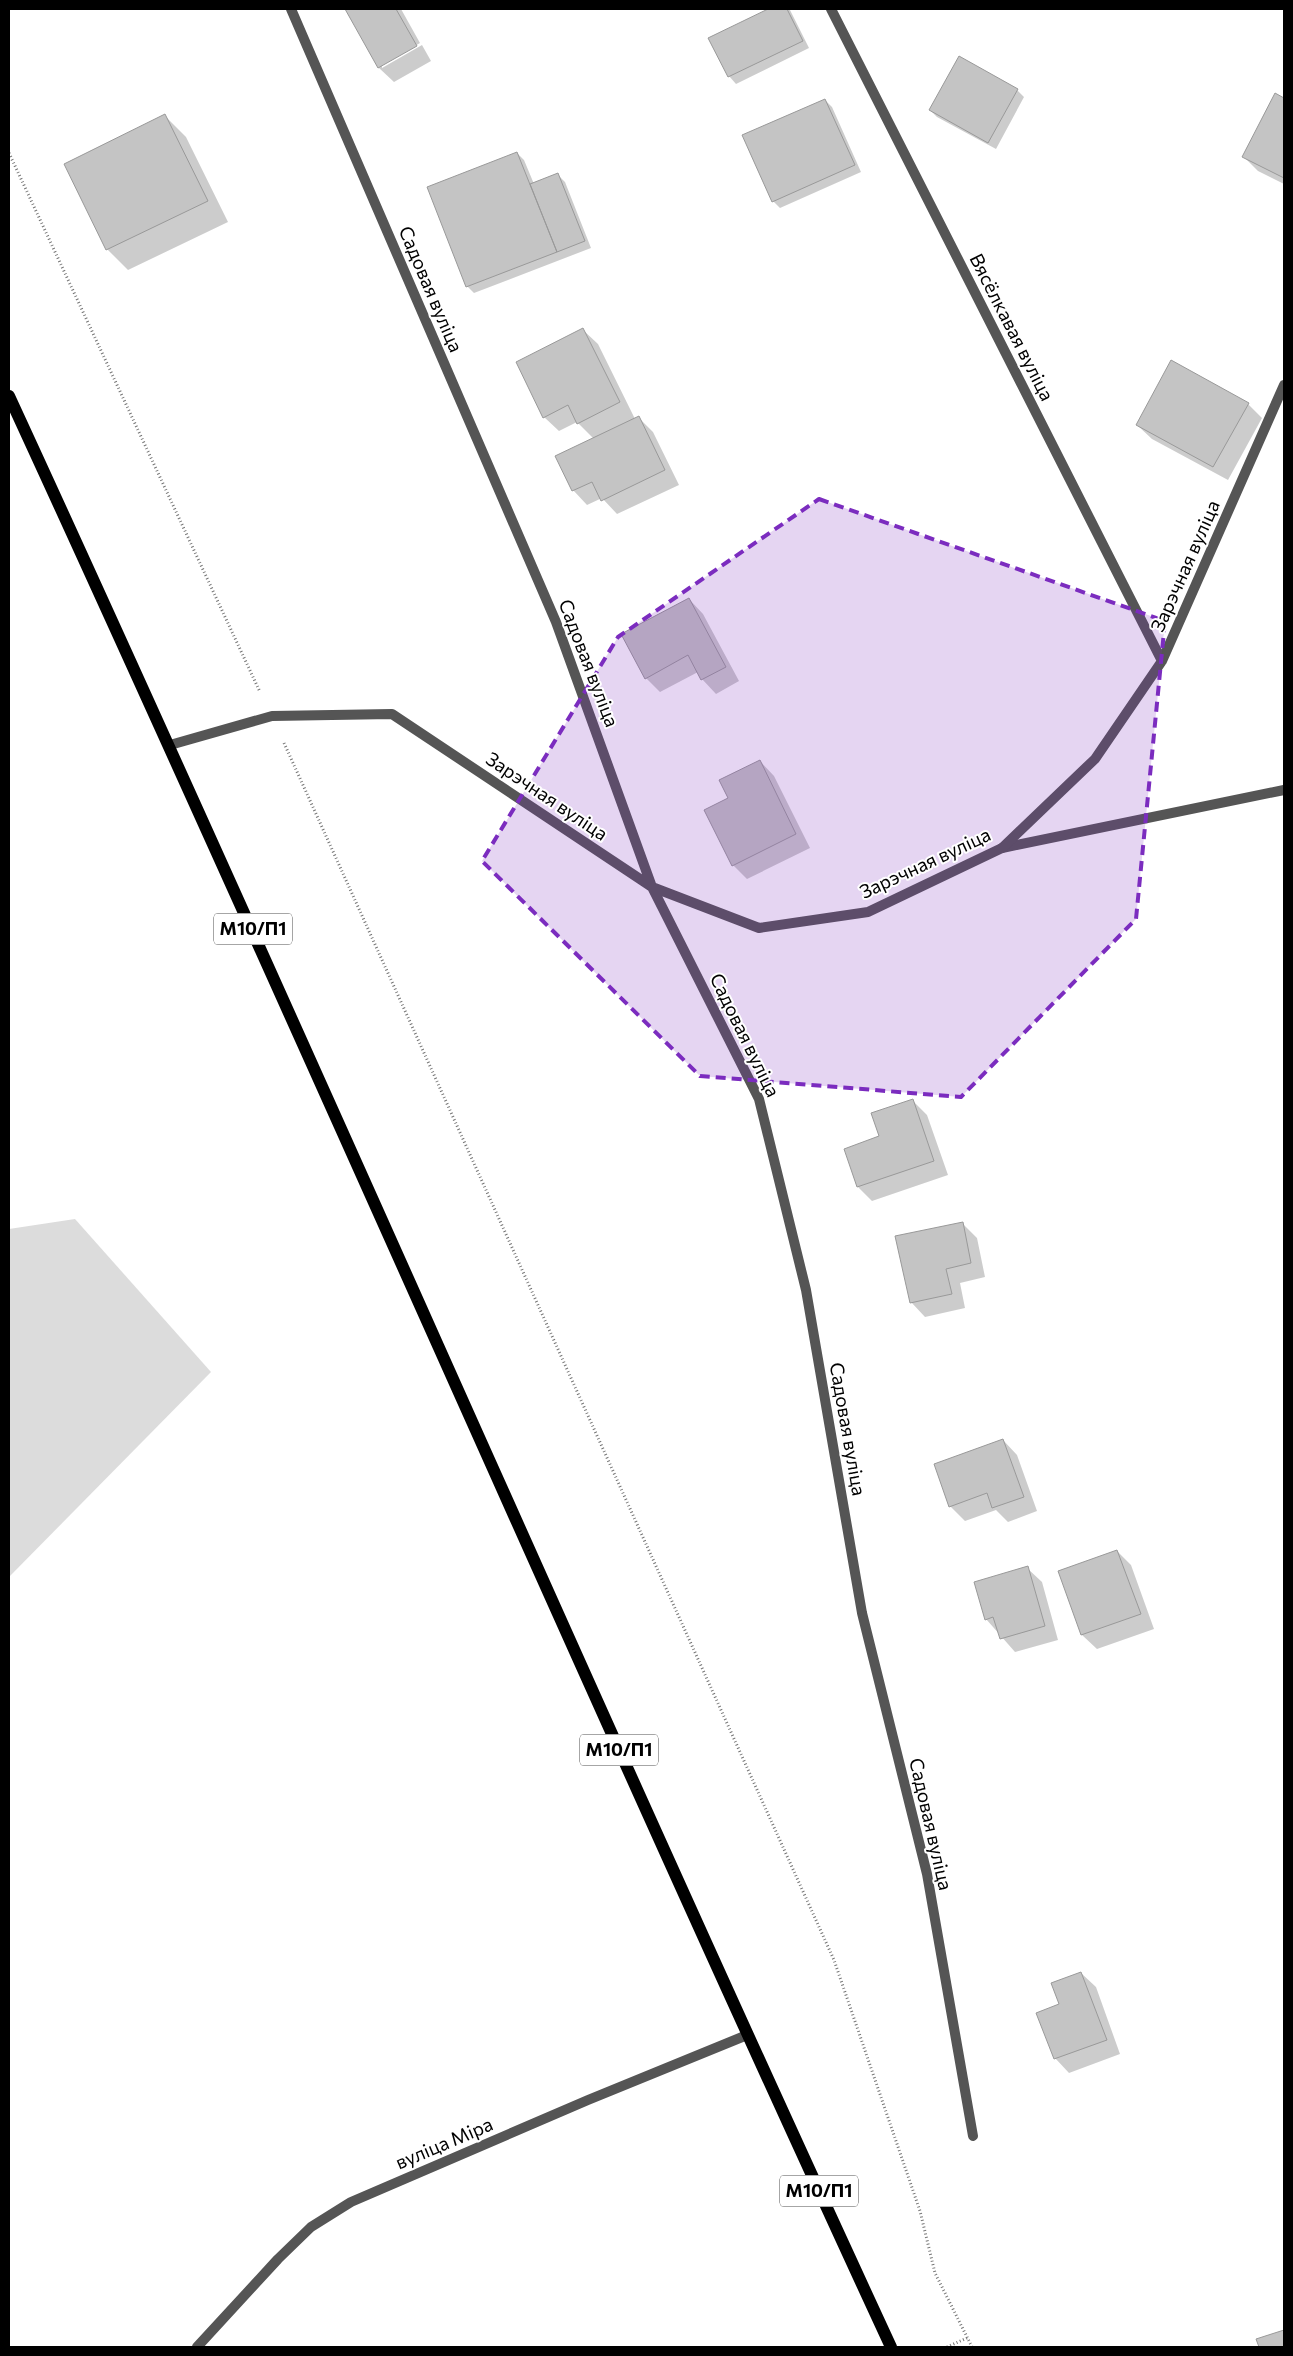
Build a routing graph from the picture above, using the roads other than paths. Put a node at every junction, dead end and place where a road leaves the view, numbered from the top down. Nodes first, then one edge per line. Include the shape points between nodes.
1 (291, 9) edge
2 (830, 9) edge
3 (1284, 385) edge
4 (9, 396) edge
5 (1162, 661) junction
6 (170, 745) junction
7 (1284, 790) edge
8 (1002, 848) junction
9 (652, 887) junction
10 (746, 2035) junction
11 (973, 2136) dead end
12 (197, 2347) edge
13 (891, 2347) edge

1 - 9 street, Садовая вуліца via 556,622
2 - 5 street, Вясёлкавая вуліца
3 - 5 street, Зарэчная вуліца
4 - 6 main road, М10/П1
5 - 8 street, Зарэчная вуліца via 1095,758
6 - 9 street, Зарэчная вуліца via 272,716 392,714
6 - 10 main road, М10/П1
7 - 8 street
8 - 9 street, Зарэчная вуліца via 868,912 759,928
9 - 11 street, Садовая вуліца via 759,1099 806,1290 862,1613 927,1874
10 - 12 street, вуліца Міра via 351,2202 311,2227
10 - 13 main road, М10/П1

